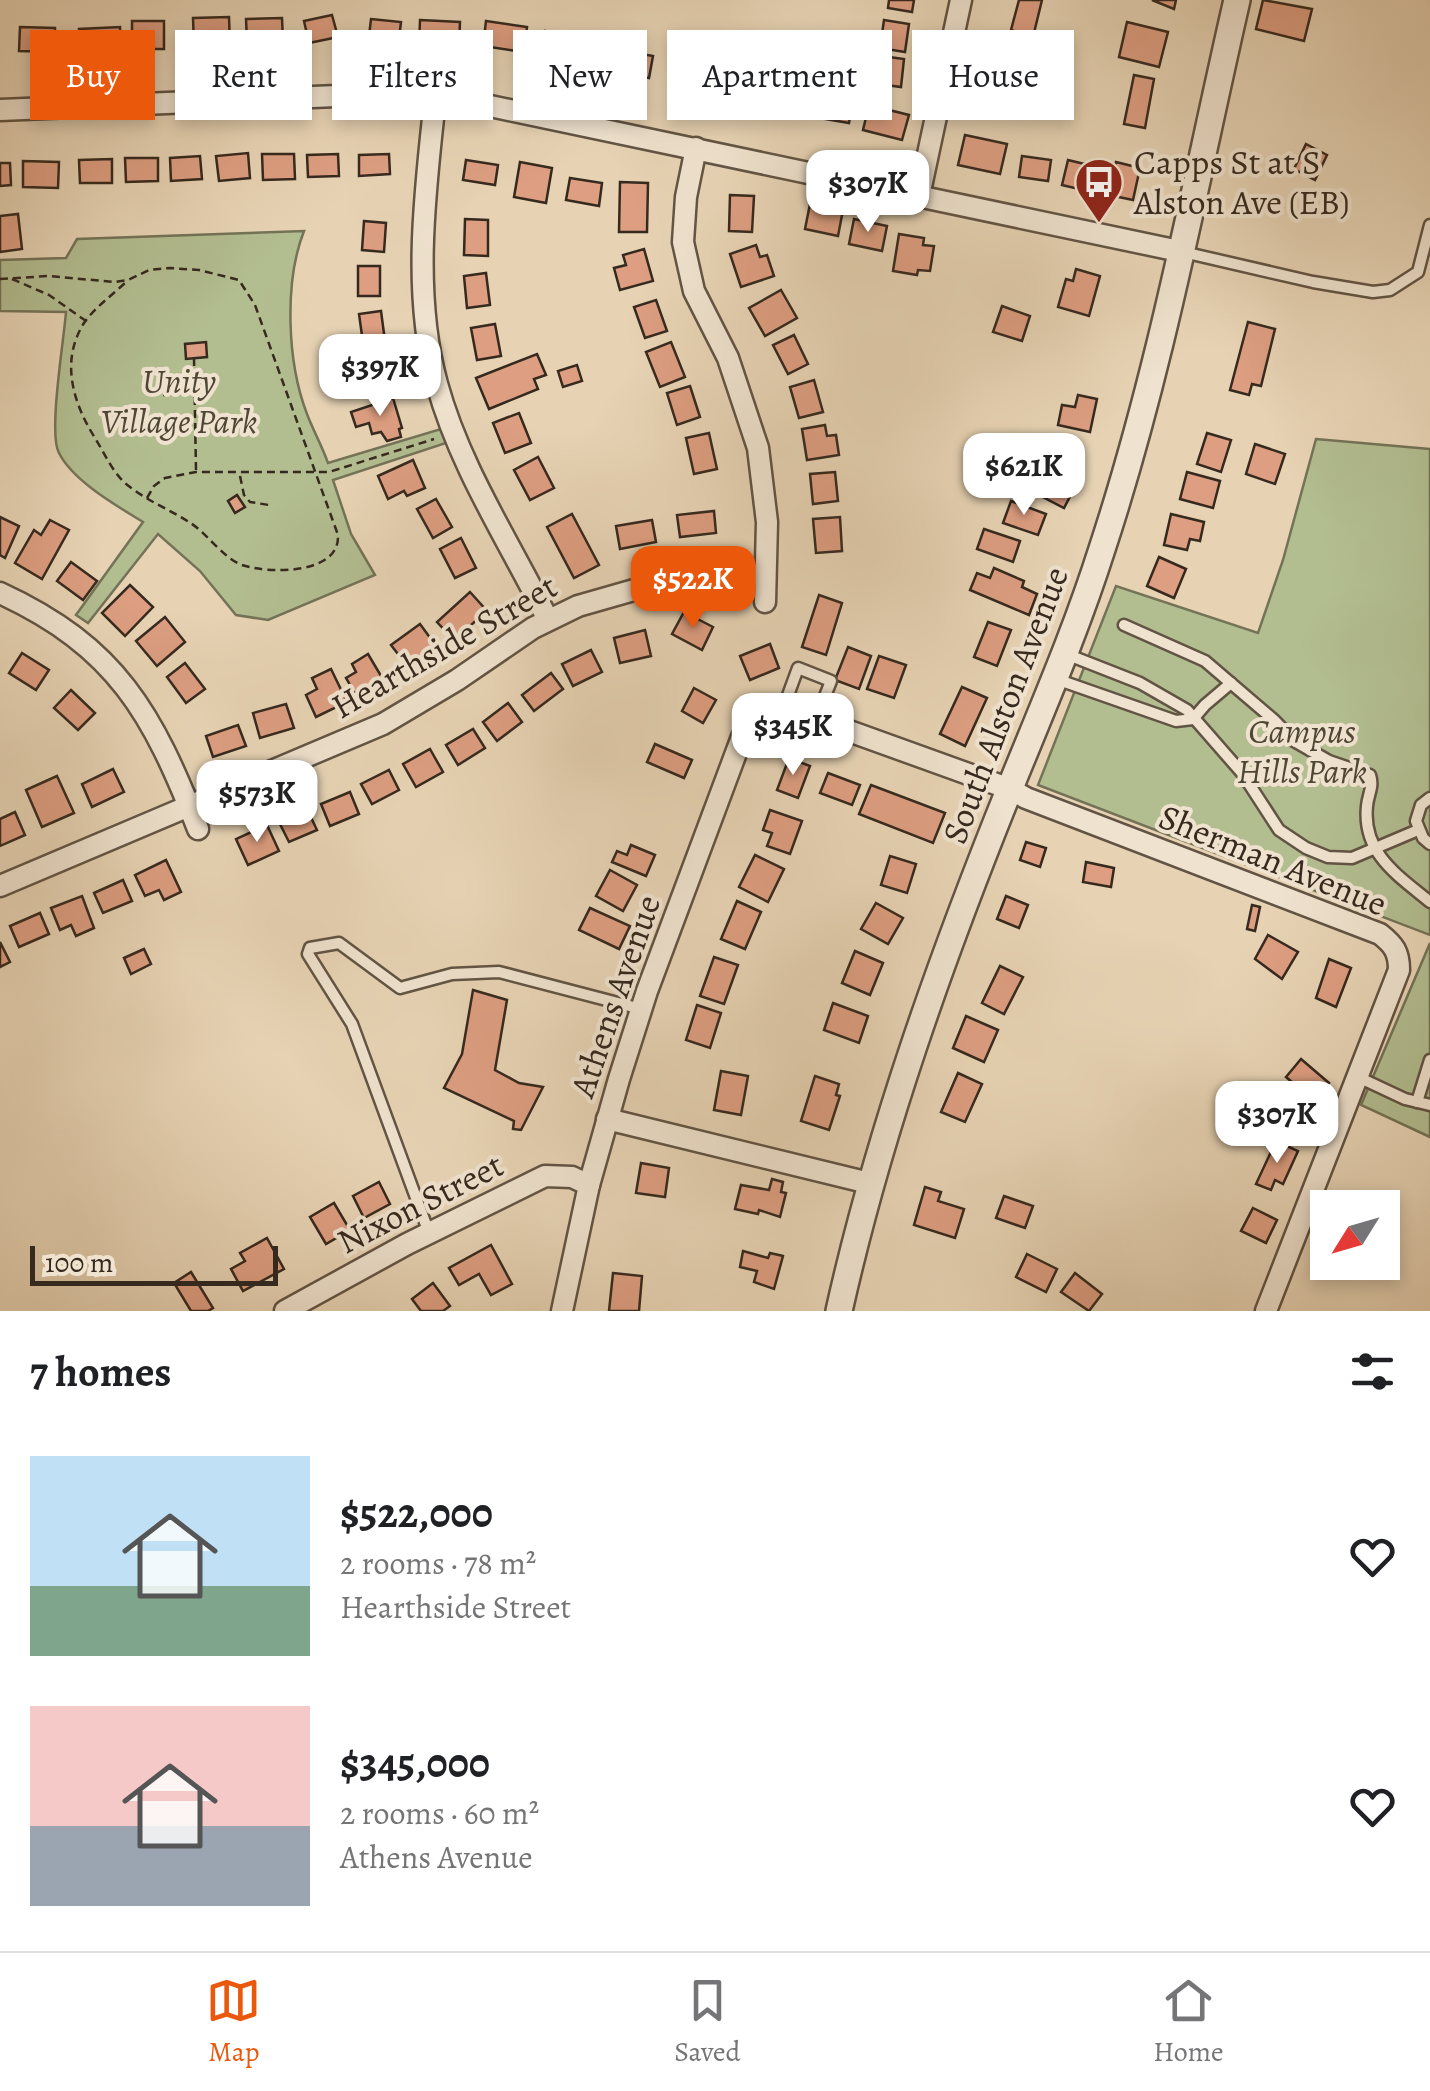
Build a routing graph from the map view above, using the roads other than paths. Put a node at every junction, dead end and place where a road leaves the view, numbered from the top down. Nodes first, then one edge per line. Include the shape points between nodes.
1 (961, 0) edge
2 (1237, 0) edge
3 (332, 96) edge
4 (493, 108) edge
5 (0, 110) edge
6 (434, 120) edge
7 (696, 148) junction
8 (919, 196) junction
9 (1430, 225) edge
10 (1179, 252) junction
11 (765, 574) junction
12 (0, 593) edge
13 (765, 602) dead end
14 (548, 620) junction
15 (1124, 625) dead end
16 (1066, 654) junction
17 (1056, 679) junction
18 (1231, 683) junction
19 (783, 709) junction
20 (760, 712) joint
21 (816, 718) junction
22 (1193, 720) junction
23 (1010, 789) junction
24 (1430, 798) edge
25 (189, 806) junction
26 (198, 829) dead end
27 (1418, 830) junction
28 (1430, 844) edge
29 (1377, 848) junction
30 (0, 886) edge
31 (1430, 902) edge
32 (641, 1010) junction
33 (1430, 1060) edge
34 (1358, 1076) junction
35 (1416, 1102) junction
36 (1430, 1105) edge
37 (608, 1119) junction
38 (869, 1183) junction
39 (589, 1185) junction
40 (429, 1233) junction
41 (285, 1311) edge
42 (562, 1311) edge
43 (838, 1311) edge
44 (1266, 1311) edge

1 - 8 street
2 - 10 street, South Alston Avenue
3 - 5 street
4 - 7 street
6 - 14 street via 423,286 432,364 454,432
7 - 8 street
7 - 11 street via 684,212 686,261 755,432 767,522
8 - 10 street
9 - 10 lane via 1418,272 1390,290 1373,292
10 - 16 street, South Alston Avenue via 1145,404
11 - 13 street
11 - 14 street, Hearthside Street via 662,582
12 - 25 street via 109,664 153,727
14 - 25 street, Hearthside Street via 384,724
15 - 18 lane via 1205,662
16 - 17 street, South Alston Avenue
16 - 22 lane via 1140,683
17 - 22 lane via 1176,721
17 - 23 street, South Alston Avenue
18 - 22 lane
18 - 29 lane via 1294,741 1370,775 1368,830
19 - 20 street, Sherman Avenue
19 - 21 street, Sherman Avenue
19 - 21 lane via 798,668 831,681
20 - 32 street, Athens Avenue via 742,738
21 - 23 street, Sherman Avenue
22 - 29 lane via 1242,773 1278,830 1328,857 1352,858
23 - 34 street, Sherman Avenue via 1392,943 1399,970
23 - 38 street, South Alston Avenue
24 - 27 lane via 1418,813
25 - 26 street
25 - 30 street, Hearthside Street
27 - 28 lane
27 - 29 lane
29 - 31 lane via 1382,863
32 - 37 street, Athens Avenue
32 - 40 lane via 499,972 452,974 400,988 339,944 310,948 352,1024
33 - 35 lane
34 - 35 lane
34 - 44 street, Sherman Avenue
35 - 36 lane
37 - 38 street
37 - 39 street, Athens Avenue
38 - 43 street, South Alston Avenue
39 - 40 street, Nixon Street via 545,1176
39 - 42 street, Athens Avenue
40 - 41 street, Nixon Street

